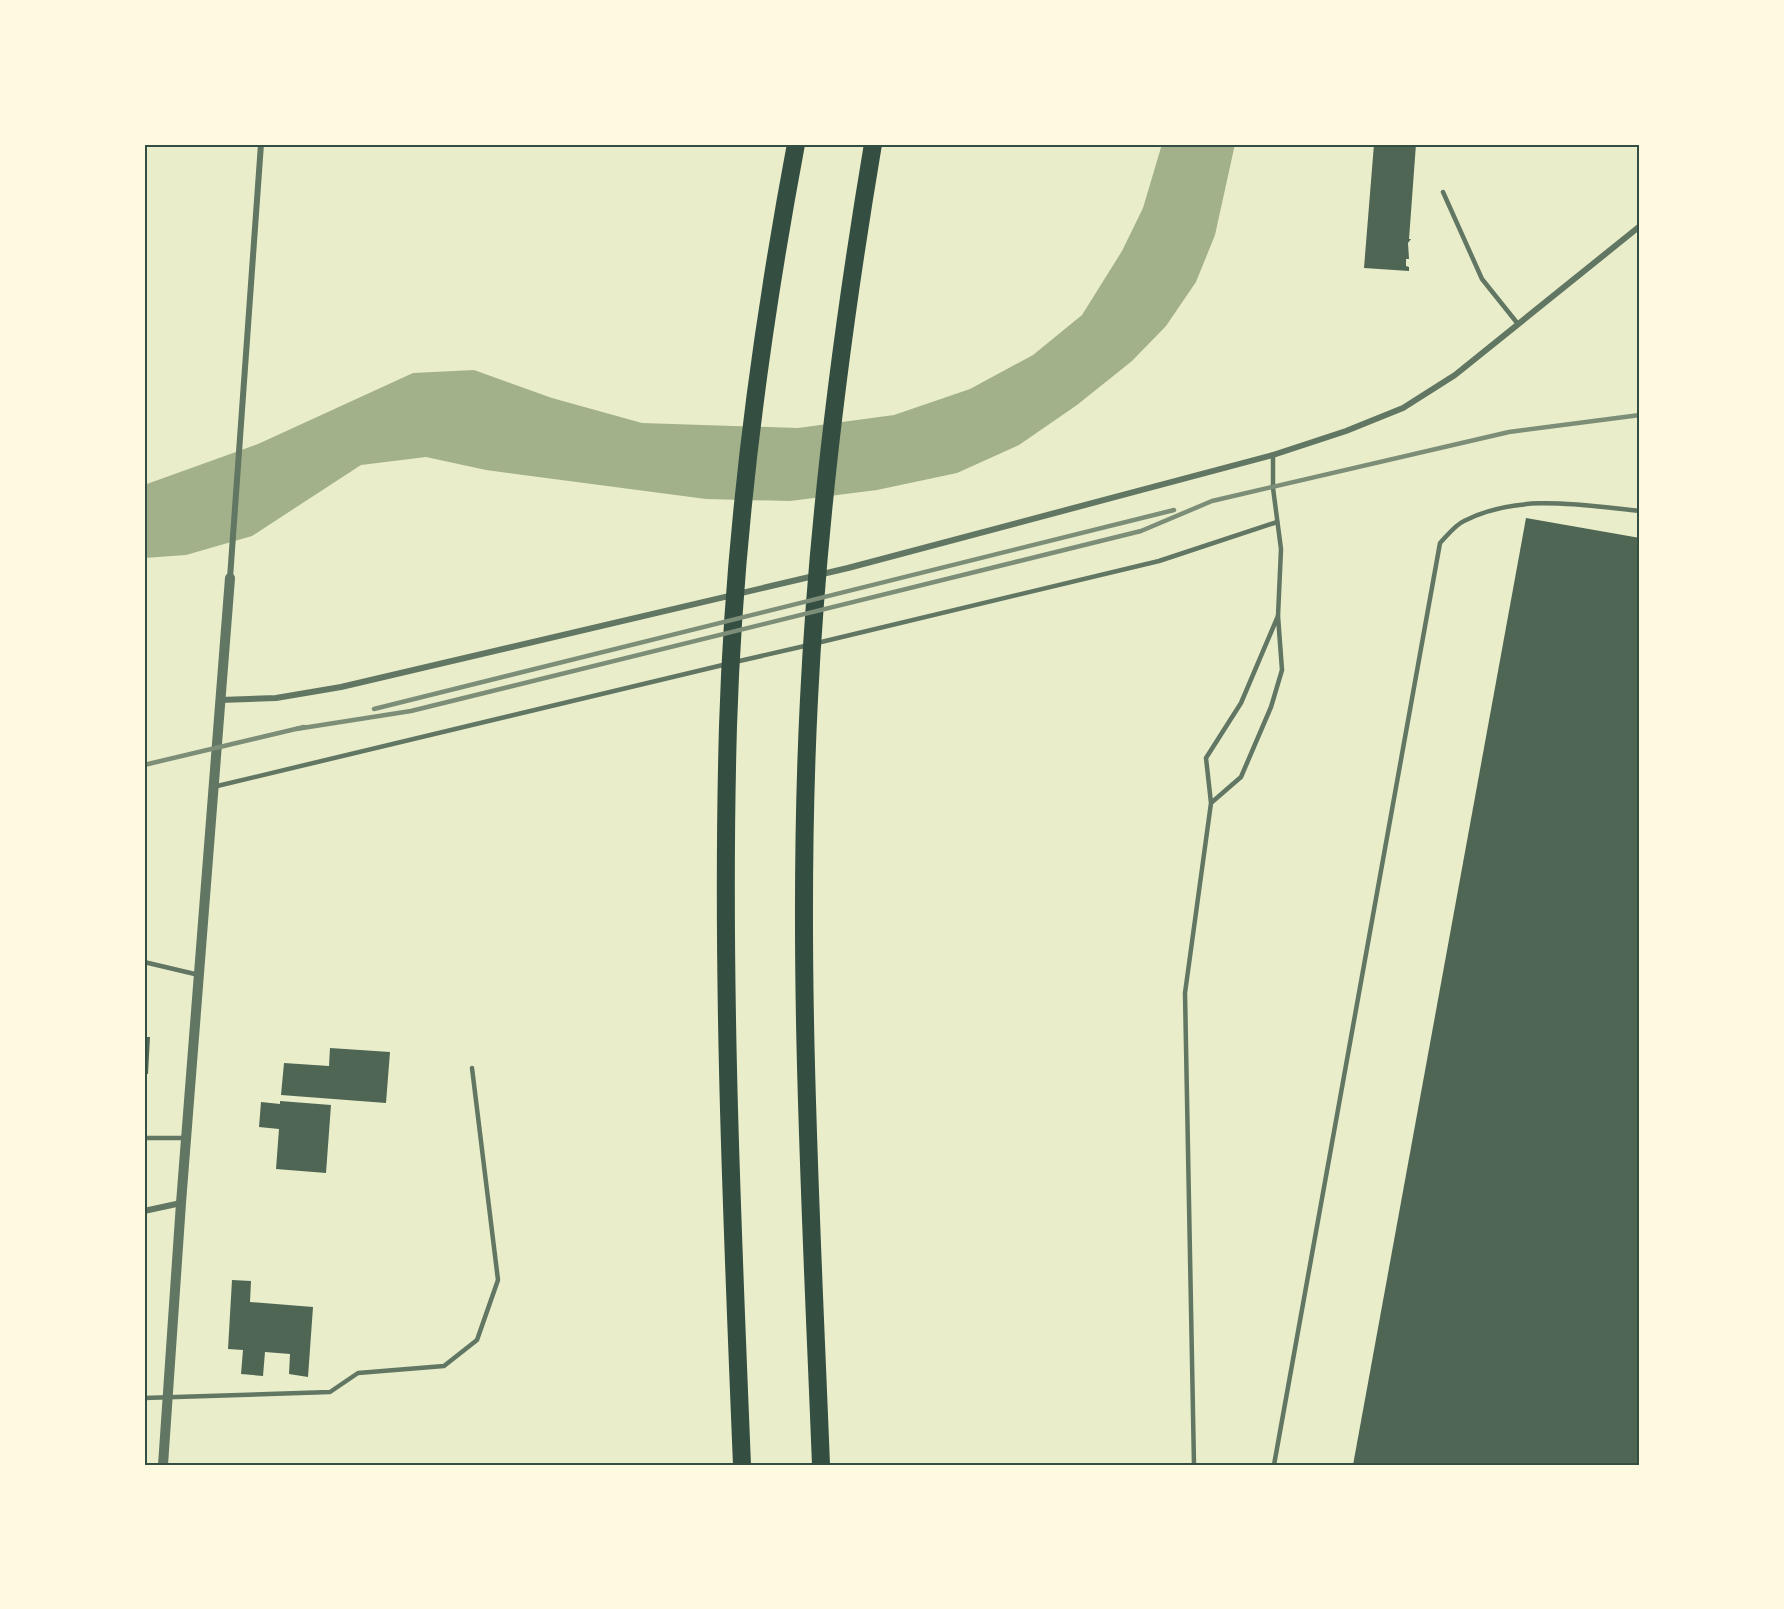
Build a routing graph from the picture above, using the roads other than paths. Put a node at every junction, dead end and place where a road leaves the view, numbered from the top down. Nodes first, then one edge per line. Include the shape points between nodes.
1 (261, 144) edge
2 (796, 144) edge
3 (873, 144) edge
4 (1443, 192) dead end
5 (1640, 226) edge
6 (1518, 324) junction
7 (1273, 455) junction
8 (1640, 511) edge
9 (1277, 522) junction
10 (230, 578) joint
11 (1278, 616) junction
12 (220, 700) junction
13 (213, 787) junction
14 (1212, 803) junction
15 (144, 962) edge
16 (199, 975) junction
17 (472, 1068) dead end
18 (144, 1138) edge
19 (186, 1138) junction
20 (181, 1203) junction
21 (144, 1211) edge
22 (144, 1398) edge
23 (168, 1398) junction
24 (163, 1465) edge
25 (742, 1465) edge
26 (821, 1465) edge
27 (1194, 1465) edge
28 (1274, 1465) edge

1 - 10 street
2 - 25 highway via 774,263 742,527 728,724 727,1077
3 - 26 highway via 856,243 820,532 809,703 806,1082
4 - 6 lane via 1482,279
5 - 6 street
6 - 7 street via 1455,375 1403,408
7 - 9 lane
7 - 12 street via 848,567 341,687 276,699
8 - 28 lane via 1544,502 1509,505 1462,521 1440,543
9 - 11 lane via 1281,549
9 - 13 lane via 1159,561
10 - 12 street
11 - 14 lane via 1241,703 1206,758
11 - 14 lane via 1282,670 1265,725 1241,777
12 - 13 street
13 - 16 street
14 - 27 lane via 1185,993
15 - 16 lane
16 - 19 street
17 - 23 lane via 498,1280 477,1340 444,1366 358,1373 330,1392
18 - 19 lane
19 - 20 street
20 - 21 street
20 - 23 street
22 - 23 lane
23 - 24 street

